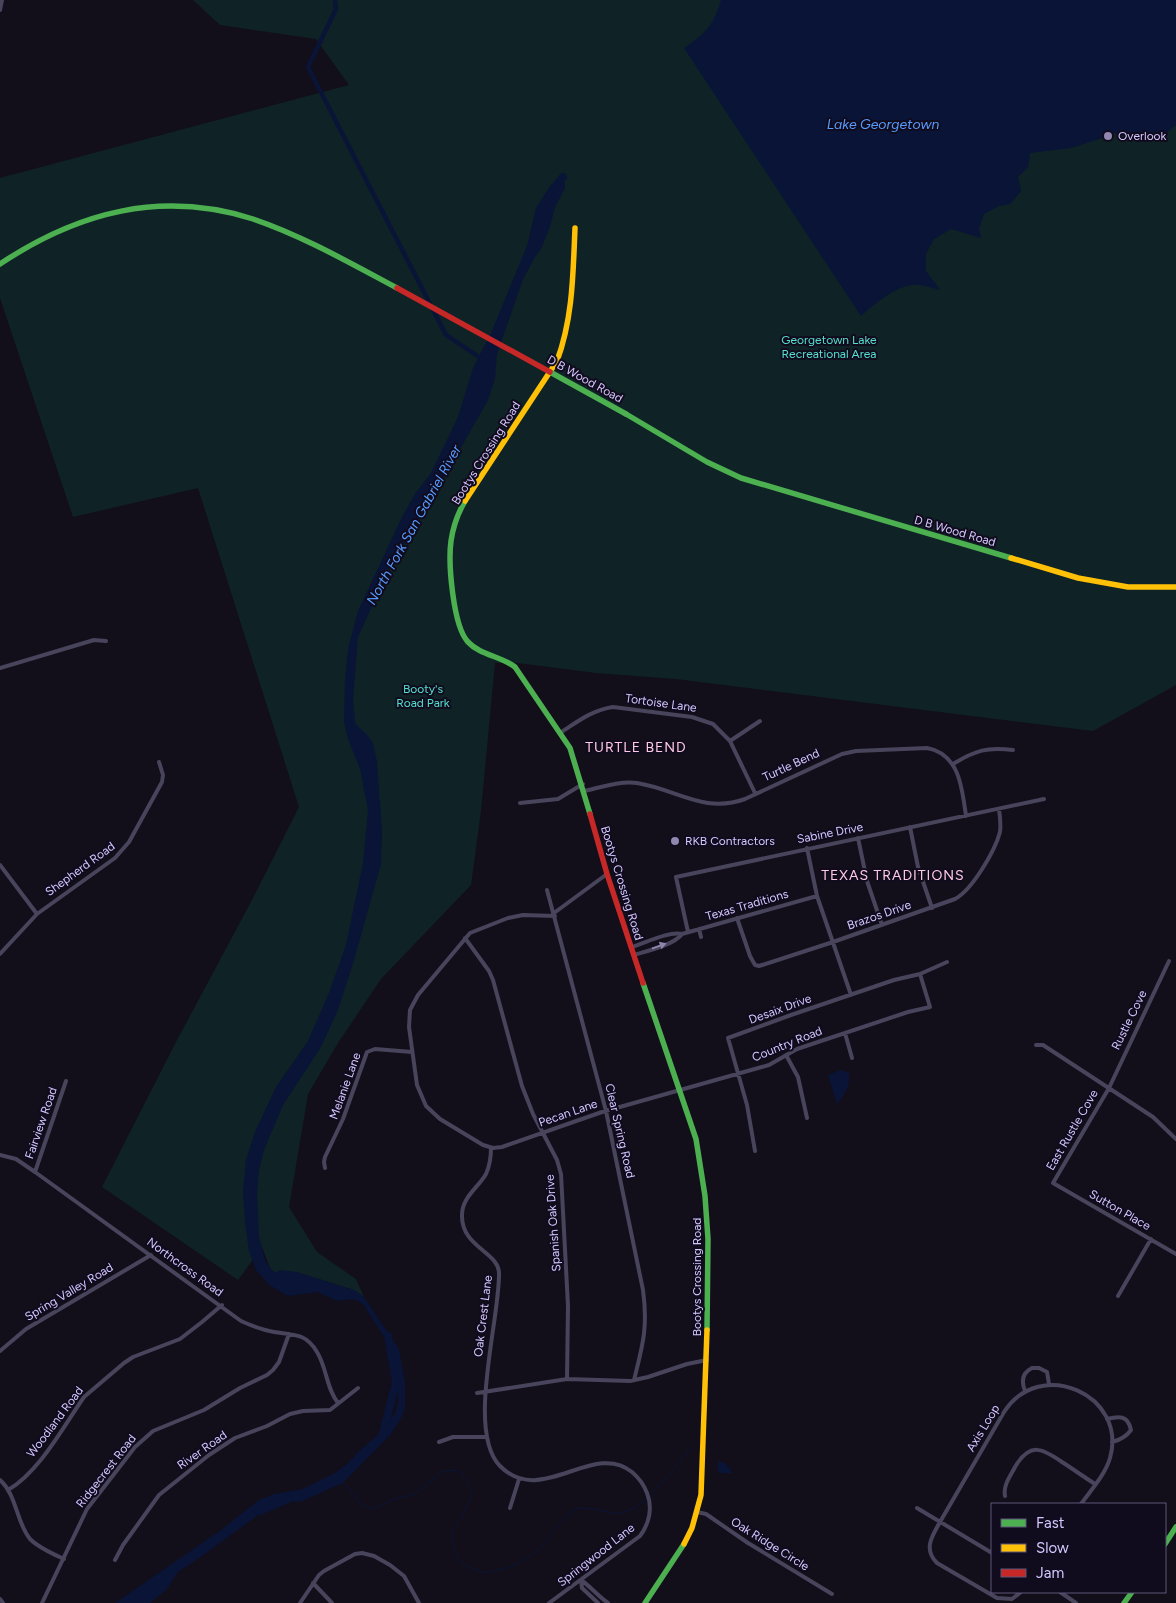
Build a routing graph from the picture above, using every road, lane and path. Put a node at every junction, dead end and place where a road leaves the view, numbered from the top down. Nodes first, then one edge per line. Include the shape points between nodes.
1 (2, 0) edge
2 (0, 10) edge
3 (575, 228) dead end
4 (0, 264) edge
5 (1176, 587) edge
6 (106, 641) dead end
7 (0, 668) edge
8 (760, 721) dead end
9 (560, 733) junction
10 (730, 741) junction
11 (1013, 750) dead end
12 (159, 762) dead end
13 (952, 764) junction
14 (583, 784) junction
15 (584, 791) junction
16 (755, 793) junction
17 (1044, 799) dead end
18 (520, 803) dead end
19 (998, 808) junction
20 (966, 816) junction
21 (910, 828) junction
22 (858, 838) junction
23 (807, 848) junction
24 (0, 865) edge
25 (607, 874) junction
26 (547, 890) dead end
27 (817, 896) junction
28 (932, 908) junction
29 (37, 914) junction
30 (554, 915) junction
31 (737, 918) junction
32 (882, 924) junction
33 (699, 929) junction
34 (688, 932) junction
35 (682, 934) junction
36 (701, 937) dead end
37 (465, 938) junction
38 (833, 942) junction
39 (632, 947) junction
40 (0, 954) edge
41 (634, 955) junction
42 (1169, 961) dead end
43 (947, 962) dead end
44 (920, 974) junction
45 (851, 995) junction
46 (845, 1033) junction
47 (1036, 1045) dead end
48 (412, 1052) junction
49 (786, 1055) junction
50 (852, 1058) dead end
51 (739, 1072) junction
52 (66, 1081) dead end
53 (1109, 1088) junction
54 (680, 1091) junction
55 (606, 1111) junction
56 (807, 1118) dead end
57 (542, 1133) junction
58 (1176, 1139) edge
59 (492, 1148) junction
60 (756, 1151) dead end
61 (0, 1155) edge
62 (325, 1168) dead end
63 (35, 1172) junction
64 (1053, 1183) joint
65 (1151, 1239) junction
66 (1176, 1254) edge
67 (151, 1255) junction
68 (1118, 1296) dead end
69 (222, 1305) junction
70 (289, 1334) junction
71 (0, 1351) edge
72 (707, 1360) junction
73 (567, 1379) junction
74 (634, 1380) junction
75 (1049, 1384) junction
76 (358, 1388) dead end
77 (1025, 1391) junction
78 (477, 1393) dead end
79 (486, 1393) junction
80 (338, 1403) junction
81 (1107, 1419) junction
82 (486, 1437) junction
83 (439, 1442) dead end
84 (1112, 1442) junction
85 (519, 1479) junction
86 (0, 1480) edge
87 (1095, 1484) junction
88 (8, 1490) junction
89 (1005, 1496) dead end
90 (1082, 1503) edge
91 (510, 1508) dead end
92 (917, 1508) dead end
93 (697, 1512) junction
94 (940, 1522) junction
95 (1176, 1527) edge
96 (1166, 1542) edge
97 (991, 1552) edge
98 (64, 1559) junction
99 (115, 1560) dead end
100 (581, 1580) junction
101 (313, 1583) junction
102 (1020, 1593) edge
103 (1061, 1593) edge
104 (832, 1594) dead end
105 (0, 1599) edge
106 (3, 1603) edge
107 (42, 1603) edge
108 (300, 1603) edge
109 (332, 1603) edge
110 (419, 1603) edge
111 (550, 1603) edge
112 (598, 1603) edge
113 (608, 1603) edge
114 (645, 1603) edge
115 (1076, 1603) edge

1 - 2 street
3 - 9 street, Bootys Crossing Road via 569,322 562,351 463,505 453,531 450,555 456,606 466,640 484,653 512,664
4 - 5 street, D B Wood Road, bridge via 50,233 113,212 191,207 251,218 396,288 740,478 1078,578 1128,587
6 - 7 street via 94,640
8 - 10 street
9 - 10 street, Tortoise Lane via 591,713 614,707 700,718 716,727
9 - 14 street, Bootys Crossing Road via 574,757
10 - 16 street, Tortoise Lane
11 - 13 street via 982,750
12 - 29 street, Shepherd Road via 162,782 125,848
13 - 16 street, Turtle Bend via 939,751 927,748 849,752
13 - 20 street via 959,779
14 - 15 street, Bootys Crossing Road
14 - 18 street via 558,799
15 - 16 street, Turtle Bend via 631,783 716,804 738,801
15 - 25 street, Bootys Crossing Road
17 - 19 street, Sabine Drive
19 - 20 street, Sabine Drive
19 - 28 street, Brazos Drive via 1001,826 998,838 971,886 962,895
20 - 21 street, Sabine Drive
21 - 22 street, Sabine Drive
21 - 28 street via 918,868
22 - 23 street, Sabine Drive
22 - 32 street via 867,881
23 - 27 street
23 - 34 street, Sabine Drive via 676,877
24 - 29 street
25 - 30 street
25 - 39 street, Bootys Crossing Road
26 - 30 street, Clear Spring Road
27 - 31 street, Texas Traditions
27 - 38 street
28 - 32 street, Brazos Drive
29 - 40 street, Shepherd Road
30 - 37 street via 515,916 476,930
30 - 55 street, Clear Spring Road
31 - 33 street, Texas Traditions
31 - 38 street, Brazos Drive via 755,965 764,965
32 - 38 street, Brazos Drive
33 - 34 street, Texas Traditions
33 - 36 street
34 - 35 street, Texas Traditions
35 - 39 street, Texas Traditions
41 -> 35 street, Texas Traditions via 669,943
37 - 48 street via 412,1003 409,1020
37 - 57 street, Spanish Oak Drive via 494,980 522,1086
38 - 45 street
39 - 41 street, Bootys Crossing Road
41 - 54 street, Bootys Crossing Road
42 - 53 street, Rustle Cove
43 - 44 street, Desaix Drive
44 - 45 street, Desaix Drive
44 - 46 street, Country Road via 930,1007
45 - 51 street, Desaix Drive via 728,1038
46 - 49 street, Country Road
46 - 50 street
47 - 53 street via 1043,1045
48 - 59 street via 417,1085 426,1106 440,1119
48 - 62 street, Melanie Lane via 372,1049 367,1052 343,1119 325,1157
49 - 51 street, Country Road via 769,1065
49 - 56 street via 798,1077
51 - 54 street, Country Road
51 - 60 street, Desaix Drive
52 - 63 street, Fairview Road
53 - 58 street via 1153,1117
53 - 64 street, East Rustle Cove
54 - 55 street, Pecan Lane
54 - 72 street, Bootys Crossing Road via 696,1139 705,1196 708,1228
55 - 57 street, Pecan Lane
55 - 74 street, Clear Spring Road via 645,1304 645,1337
57 - 59 street, Pecan Lane
57 - 73 street, Spanish Oak Drive via 558,1164 562,1181 568,1306
59 - 79 street, Oak Crest Lane via 490,1163 466,1200 462,1216 467,1236 496,1263 499,1271
61 - 63 street, Northcross Road via 16,1159
63 - 67 street, Northcross Road
64 - 65 street, Sutton Place
65 - 66 street, Sutton Place
65 - 68 street
67 - 69 street, Northcross Road
67 - 71 street, Spring Valley Road via 26,1329
69 - 70 street, Northcross Road via 249,1325
69 - 88 street, Woodland Road via 186,1335 133,1357 90,1391 42,1458 17,1485
70 - 80 street, Northcross Road via 304,1337 318,1353
70 - 98 street, Ridgecrest Road via 279,1362 268,1375 204,1410 157,1429 141,1440 87,1510
72 - 74 street
72 - 93 street, Bootys Crossing Road via 702,1486
73 - 74 street
73 - 79 street
75 - 77 street, Axis Loop
75 - 77 street via 1047,1372 1032,1368 1023,1376
75 - 81 street, Axis Loop via 1085,1395 1098,1405
76 - 80 street, River Road
77 - 94 street, Axis Loop via 1013,1399 1004,1412
78 - 79 street
79 - 82 street
80 - 99 street, River Road via 330,1410 290,1414 235,1438 209,1456 159,1495
81 - 84 street, Axis Loop
81 - 84 street via 1119,1416 1130,1423 1131,1430 1126,1436
82 - 83 street via 452,1437
82 - 85 street via 495,1460
84 - 87 street, Axis Loop via 1108,1463
85 - 91 street
85 - 100 street, Springwood Lane via 544,1479 608,1463 629,1470 646,1490 650,1505 647,1524 640,1536
86 - 88 street
87 - 89 street via 1047,1452 1037,1449 1022,1456 1005,1486
87 - 90 street, Axis Loop
88 - 98 street via 31,1539
92 - 94 street
93 - 104 street, Oak Ridge Circle via 706,1514
93 - 114 street, Bootys Crossing Road via 680,1552
94 - 97 street
94 - 102 street, Axis Loop via 929,1546 937,1563 1000,1599 1012,1599
95 - 96 street
98 - 107 street, Ridgecrest Road
100 - 111 street, Springwood Lane
100 - 112 street via 582,1588
100 - 113 street
101 - 108 street
101 - 109 street
101 - 110 street via 334,1565 359,1553 369,1553 404,1576
103 - 115 street
105 - 106 street

